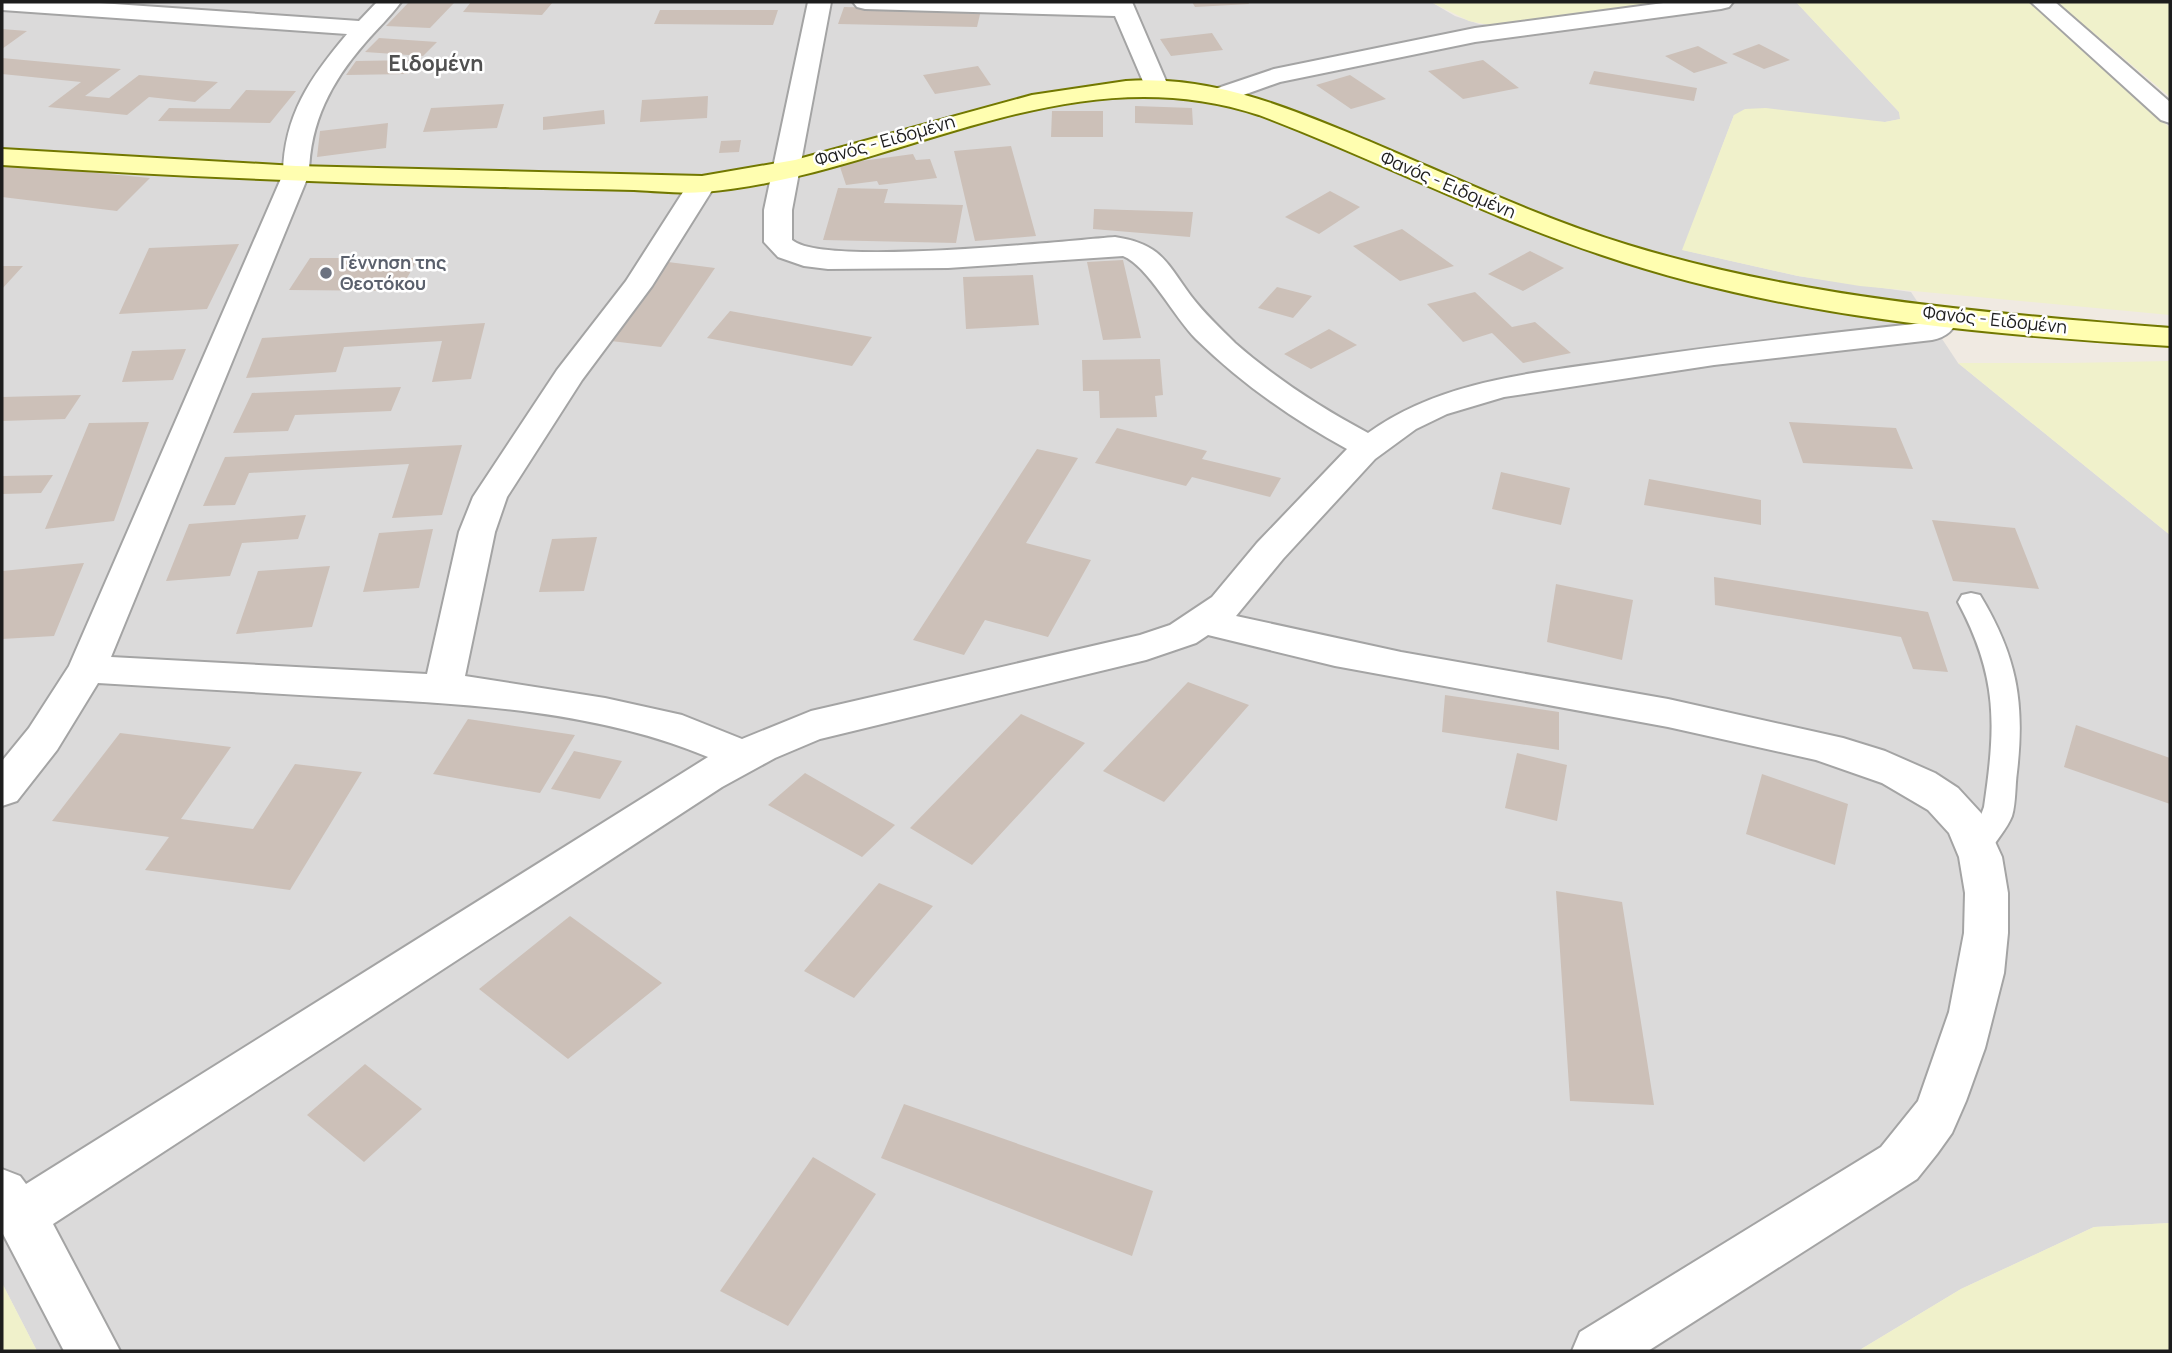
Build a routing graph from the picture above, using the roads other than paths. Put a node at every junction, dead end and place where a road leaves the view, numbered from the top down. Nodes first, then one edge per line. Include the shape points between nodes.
1 (388, 2) edge
2 (819, 2) edge
3 (865, 2) edge
4 (1721, 2) edge
5 (2042, 2) edge
6 (2, 3) edge
7 (1123, 5) edge
8 (196, 8) edge
9 (365, 28) junction
10 (1157, 88) junction
11 (1221, 95) junction
12 (2170, 115) edge
13 (2, 157) edge
14 (784, 170) junction
15 (296, 174) junction
16 (702, 184) junction
17 (1944, 316) junction
18 (2170, 337) edge
19 (1370, 447) junction
20 (1971, 603) dead end
21 (1203, 621) junction
22 (87, 669) junction
23 (443, 688) junction
24 (744, 756) junction
25 (2, 790) edge
26 (1978, 844) junction
27 (12, 1205) edge
28 (93, 1351) edge
29 (1599, 1351) edge

1 - 9 street
2 - 14 street
3 - 7 street
4 - 11 street via 1475,35 1274,76
5 - 12 street
6 - 8 street
7 - 10 street
8 - 9 street
9 - 15 street via 341,54 310,107 294,152
10 - 11 street, Φανός - Ειδομένη
10 - 14 street, Φανός - Ειδομένη via 1055,97
11 - 17 street, Φανός - Ειδομένη via 1278,113 1550,228 1621,252 1768,292
13 - 15 street, Φανός - Ειδομένη
14 - 16 street, Φανός - Ειδομένη
14 - 19 street via 778,242 804,257 948,259 1135,248 1153,261 1187,312 1216,340 1306,411
15 - 16 street, Φανός - Ειδομένη
15 - 22 street
16 - 23 street via 490,497 477,532
17 - 18 street, Φανός - Ειδομένη
17 - 19 street via 1932,331 1714,356 1500,388 1436,407 1404,422
19 - 21 street via 1270,551 1225,606
20 - 26 lane via 1995,651 2009,708 1996,816
21 - 24 street via 1183,634 1146,647 811,726
21 - 26 street via 1369,661 1651,708 1801,742 1917,782 1965,819
22 - 23 street
22 - 25 street via 43,738
23 - 24 street via 483,691 669,727
24 - 27 street
26 - 29 street via 1985,880 1986,930 1980,978 1962,1049 1933,1121 1899,1163
27 - 28 street

